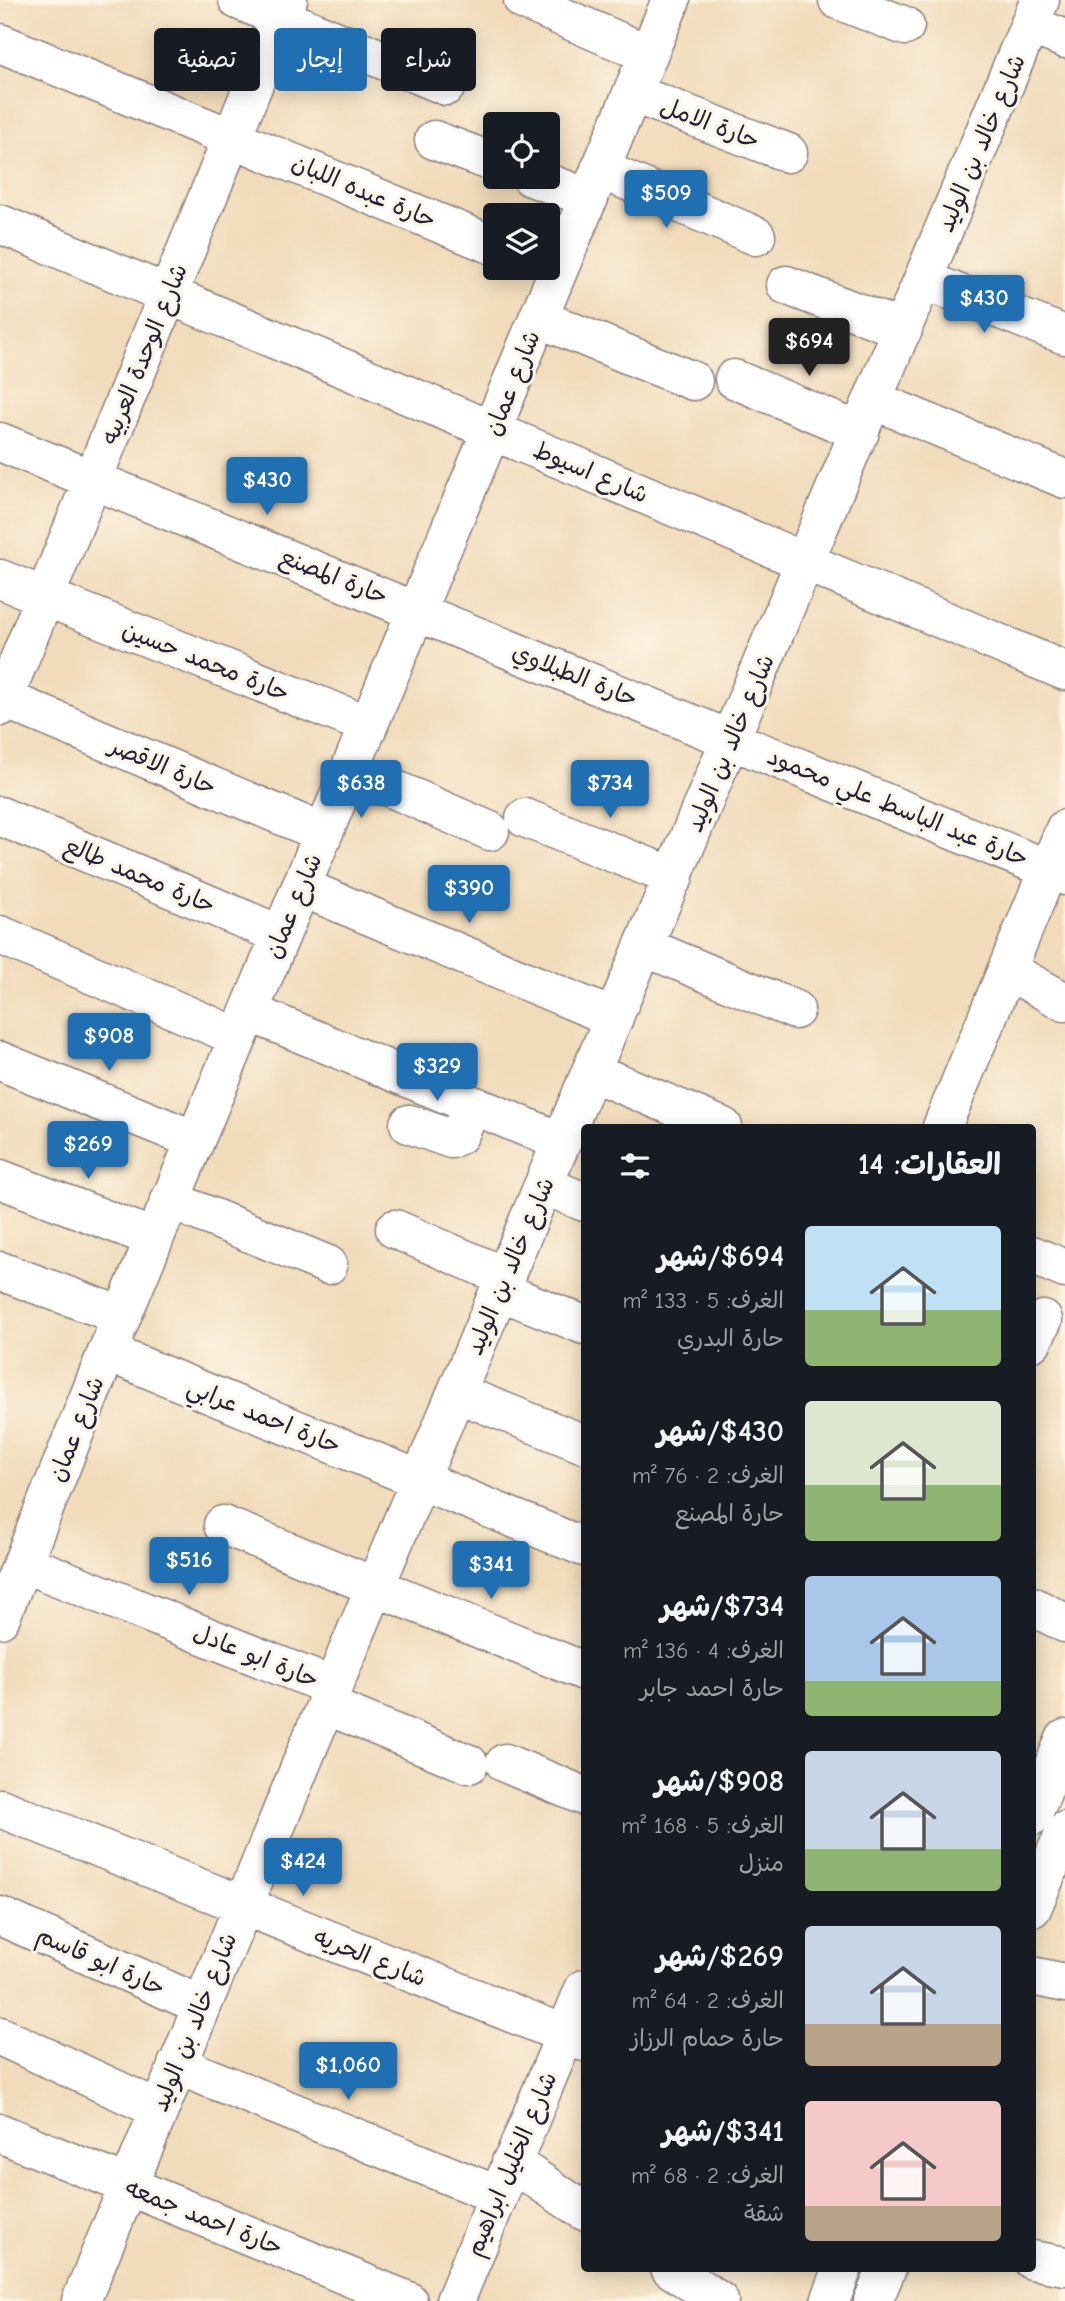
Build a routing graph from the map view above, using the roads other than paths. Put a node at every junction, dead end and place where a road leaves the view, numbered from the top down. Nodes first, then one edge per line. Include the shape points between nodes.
1 (238, 0) edge
2 (523, 0) edge
3 (671, 0) edge
4 (838, 0) edge
5 (285, 9) edge
6 (1045, 21) edge
7 (905, 26) dead end
8 (0, 43) edge
9 (648, 54) junction
10 (381, 55) edge
11 (632, 93) junction
12 (233, 136) junction
13 (434, 140) dead end
14 (788, 153) dead end
15 (483, 158) edge
16 (560, 180) edge
17 (594, 183) junction
18 (0, 224) edge
19 (756, 236) dead end
20 (483, 241) edge
21 (560, 253) edge
22 (549, 280) edge
23 (924, 280) junction
24 (786, 285) dead end
25 (169, 295) junction
26 (538, 318) junction
27 (903, 330) junction
28 (1065, 335) edge
29 (734, 379) dead end
30 (693, 381) dead end
31 (867, 416) junction
32 (492, 431) junction
33 (0, 442) edge
34 (93, 479) junction
35 (1065, 479) edge
36 (806, 562) junction
37 (0, 579) edge
38 (44, 597) junction
39 (418, 611) junction
40 (1065, 671) edge
41 (1, 701) edge
42 (368, 725) junction
43 (732, 739) junction
44 (350, 771) junction
45 (0, 816) edge
46 (525, 818) dead end
47 (1065, 829) edge
48 (490, 831) dead end
49 (323, 833) junction
50 (1057, 872) edge
51 (674, 877) junction
52 (301, 887) junction
53 (281, 934) junction
54 (0, 935) edge
55 (645, 947) junction
56 (1007, 970) junction
57 (1065, 1002) edge
58 (795, 1010) dead end
59 (614, 1018) junction
60 (244, 1024) junction
61 (0, 1061) edge
62 (592, 1072) junction
63 (473, 1105) junction
64 (409, 1124) dead end
65 (716, 1124) edge
66 (943, 1124) edge
67 (195, 1140) junction
68 (562, 1142) junction
69 (0, 1179) edge
70 (544, 1185) junction
71 (170, 1200) junction
72 (581, 1201) edge
73 (395, 1229) dead end
74 (154, 1238) junction
75 (1036, 1257) edge
76 (328, 1265) dead end
77 (1065, 1269) edge
78 (0, 1271) edge
79 (503, 1284) junction
80 (122, 1315) junction
81 (581, 1323) edge
82 (107, 1352) junction
83 (457, 1393) junction
84 (581, 1443) edge
85 (421, 1480) junction
86 (223, 1525) dead end
87 (581, 1546) edge
88 (14, 1567) edge
89 (376, 1586) junction
90 (1036, 1608) edge
91 (0, 1619) edge
92 (1065, 1623) edge
93 (581, 1670) edge
94 (329, 1696) junction
95 (1056, 1743) edge
96 (581, 1795) edge
97 (1036, 1804) edge
98 (0, 1808) edge
99 (1065, 1831) edge
100 (1036, 1899) edge
101 (242, 1906) junction
102 (0, 1916) edge
103 (1036, 1977) edge
104 (1065, 1983) edge
105 (201, 2005) junction
106 (581, 2006) edge
107 (0, 2036) edge
108 (575, 2039) edge
109 (177, 2064) junction
110 (158, 2109) junction
111 (0, 2133) edge
112 (504, 2179) junction
113 (128, 2185) junction
114 (581, 2210) edge
115 (1036, 2261) edge
116 (1065, 2266) edge
117 (676, 2272) edge
118 (842, 2272) edge
119 (885, 2272) edge
120 (81, 2301) edge
121 (408, 2301) edge
122 (455, 2301) edge
123 (719, 2301) edge
124 (830, 2301) edge
125 (873, 2301) edge

1 - 5 street
2 - 9 street
3 - 9 street, شارع عمان
4 - 7 street
5 - 10 street
5 - 12 street, شارع الوحدة العربيه
6 - 23 street, شارع خالد بن الوليد
8 - 12 street, حارة عبده اللبان
9 - 11 street, شارع عمان
11 - 14 street, حارة الامل
11 - 17 street, شارع عمان
12 - 20 street, حارة عبده اللبان
12 - 25 street, شارع الوحدة العربيه
13 - 15 street
16 - 17 street
17 - 19 street
17 - 21 street, شارع عمان
18 - 25 street, شارع اسيوط
22 - 26 street, شارع عمان
23 - 27 street, شارع خالد بن الوليد
23 - 28 street
24 - 27 street
25 - 32 street, شارع اسيوط
25 - 34 street, شارع الوحدة العربيه
26 - 30 street
26 - 32 street, شارع عمان
27 - 31 street, شارع خالد بن الوليد
29 - 31 street
31 - 35 street
31 - 36 street, شارع خالد بن الوليد
32 - 36 street, شارع اسيوط
32 - 39 street, شارع عمان
33 - 34 street, حارة المصنع
34 - 38 street, شارع الوحدة العربيه
34 - 39 street, حارة المصنع
36 - 40 street, شارع اسيوط
36 - 43 street, شارع خالد بن الوليد
37 - 38 street, حارة محمد حسين
38 - 41 street, شارع الوحدة العربيه
38 - 42 street, حارة محمد حسين
39 - 42 street, شارع عمان
39 - 43 street, حارة الطبلاوي
41 - 49 street, حارة الاقصر
42 - 44 street, شارع عمان
43 - 50 street, حارة عبد الباسط علي محمود
43 - 51 street, شارع خالد بن الوليد
44 - 48 street
44 - 49 street, شارع عمان
45 - 53 street, حارة محمد طالع
46 - 51 street
47 - 50 street
49 - 52 street, شارع عمان
50 - 56 street
51 - 55 street, شارع خالد بن الوليد
52 - 53 street, شارع عمان
52 - 59 street
53 - 60 street, شارع عمان
54 - 60 street
55 - 58 street
55 - 59 street, شارع خالد بن الوليد
56 - 57 street
56 - 66 street
59 - 62 street, شارع خالد بن الوليد
60 - 63 street
60 - 67 street, شارع عمان
61 - 67 street
62 - 65 street
62 - 68 street, شارع خالد بن الوليد
63 - 64 street via 459,1135 452,1139
63 - 68 street
67 - 71 street, شارع عمان
68 - 70 street, شارع خالد بن الوليد
69 - 74 street
70 - 72 street
70 - 79 street, شارع خالد بن الوليد
71 - 74 street, شارع عمان
71 - 76 street
73 - 79 street
74 - 80 street, شارع عمان
75 - 77 street
78 - 80 street
79 - 81 street
79 - 83 street, شارع خالد بن الوليد
80 - 82 street, شارع عمان
82 - 85 street, حارة احمد عرابي
82 - 88 street, شارع عمان
83 - 84 street
83 - 85 street, شارع خالد بن الوليد
85 - 87 street, حارة احمد عرابي
85 - 89 street, شارع خالد بن الوليد
86 - 89 street
88 - 91 street, شارع عمان
88 - 94 street, حارة ابو عادل
89 - 93 street
89 - 94 street, شارع خالد بن الوليد
90 - 92 street
94 - 96 street, حارة ابو عادل via 487,1763
94 - 101 street, شارع خالد بن الوليد
95 - 97 street
98 - 101 street, شارع الحريه
99 - 100 street
101 - 105 street, شارع خالد بن الوليد
101 - 108 street, شارع الحريه
102 - 105 street, حارة ابو قاسم
103 - 104 street
105 - 109 street, شارع خالد بن الوليد
106 - 108 street, شارع الخليل ابراهيم
107 - 110 street
108 - 112 street, شارع الخليل ابراهيم
109 - 110 street, شارع خالد بن الوليد
109 - 112 street
110 - 113 street, شارع خالد بن الوليد
111 - 113 street, حارة احمد جمعه
112 - 114 street
112 - 122 street, شارع الخليل ابراهيم
113 - 120 street, شارع خالد بن الوليد
113 - 121 street, حارة احمد جمعه
115 - 116 street
117 - 123 street
118 - 124 street
119 - 125 street

